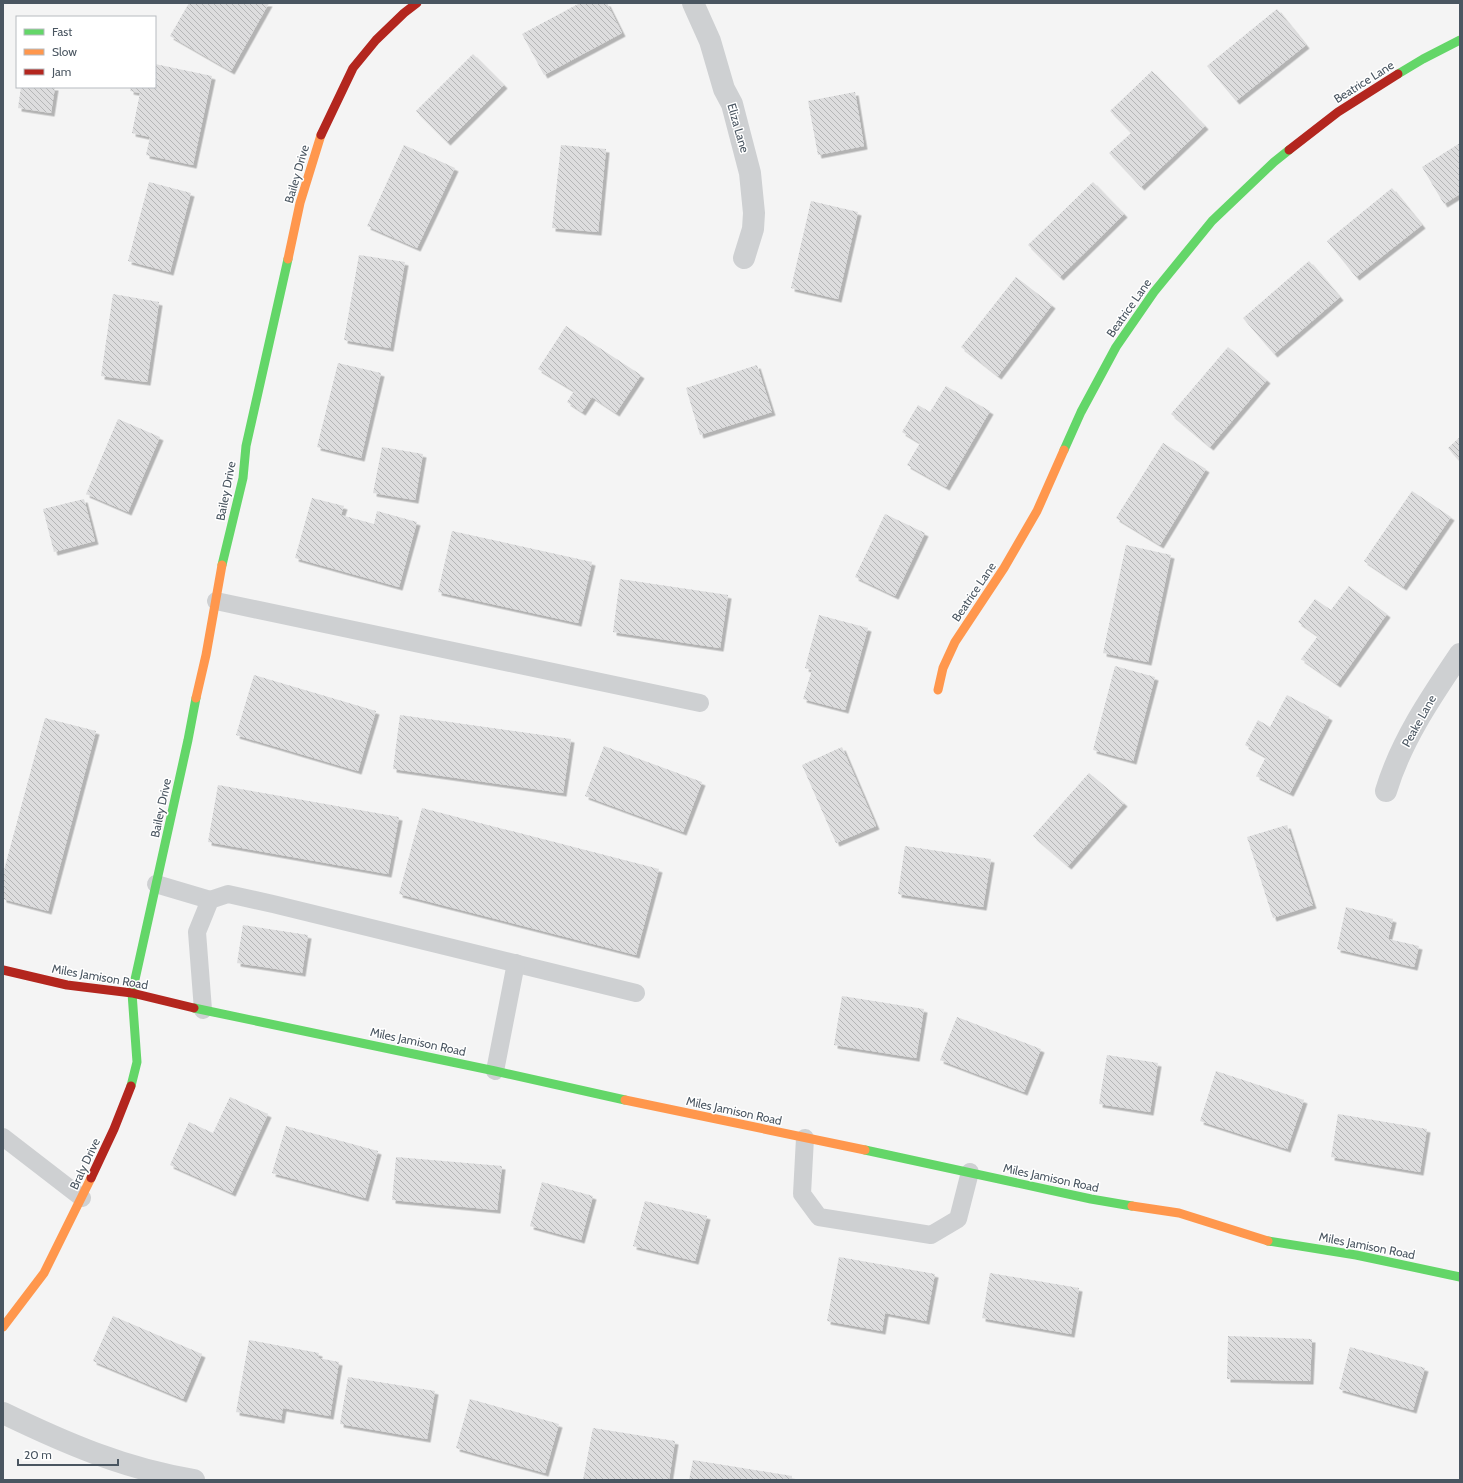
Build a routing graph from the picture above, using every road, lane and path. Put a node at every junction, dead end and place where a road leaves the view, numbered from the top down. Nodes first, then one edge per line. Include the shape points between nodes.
1 (417, 3) edge
2 (693, 3) edge
3 (1460, 40) edge
4 (744, 258) dead end
5 (216, 601) junction
6 (1460, 654) edge
7 (938, 690) dead end
8 (700, 703) dead end
9 (1386, 791) dead end
10 (156, 884) junction
11 (210, 900) junction
12 (516, 963) junction
13 (3, 970) edge
14 (132, 993) junction
15 (636, 993) dead end
16 (203, 1010) junction
17 (495, 1071) junction
18 (3, 1137) edge
19 (805, 1138) junction
20 (970, 1172) junction
21 (82, 1198) junction
22 (1460, 1277) edge
23 (3, 1327) edge
24 (3, 1413) edge
25 (194, 1480) edge

1 - 5 street, Bailey Drive via 376,40 353,68 322,133 300,203 246,446 243,478
2 - 4 street, Eliza Lane via 710,41 724,88 732,104 750,173 754,229
3 - 7 street, Beatrice Lane via 1338,112 1274,162 1212,221 1154,292 1116,347 1081,412 1030,524 954,642 942,668
5 - 8 lane
5 - 10 street, Bailey Drive
6 - 9 street, Peake Lane via 1427,704 1392,770
10 - 11 lane
10 - 14 street, Bailey Drive
11 - 12 lane via 228,894
11 - 16 lane via 197,932
12 - 15 lane
12 - 17 lane
13 - 14 street, Miles Jamison Road via 67,985
14 - 16 street, Miles Jamison Road
14 - 21 street, Braly Drive via 137,1062 114,1129
16 - 17 street, Miles Jamison Road
17 - 19 street, Miles Jamison Road
18 - 21 lane
19 - 20 street, Miles Jamison Road
19 - 20 lane via 802,1194 819,1217 931,1235 958,1219
20 - 22 street, Miles Jamison Road via 1092,1199 1179,1213 1264,1240 1356,1255
21 - 23 street, Braly Drive via 44,1273
24 - 25 street via 57,1439 115,1461

